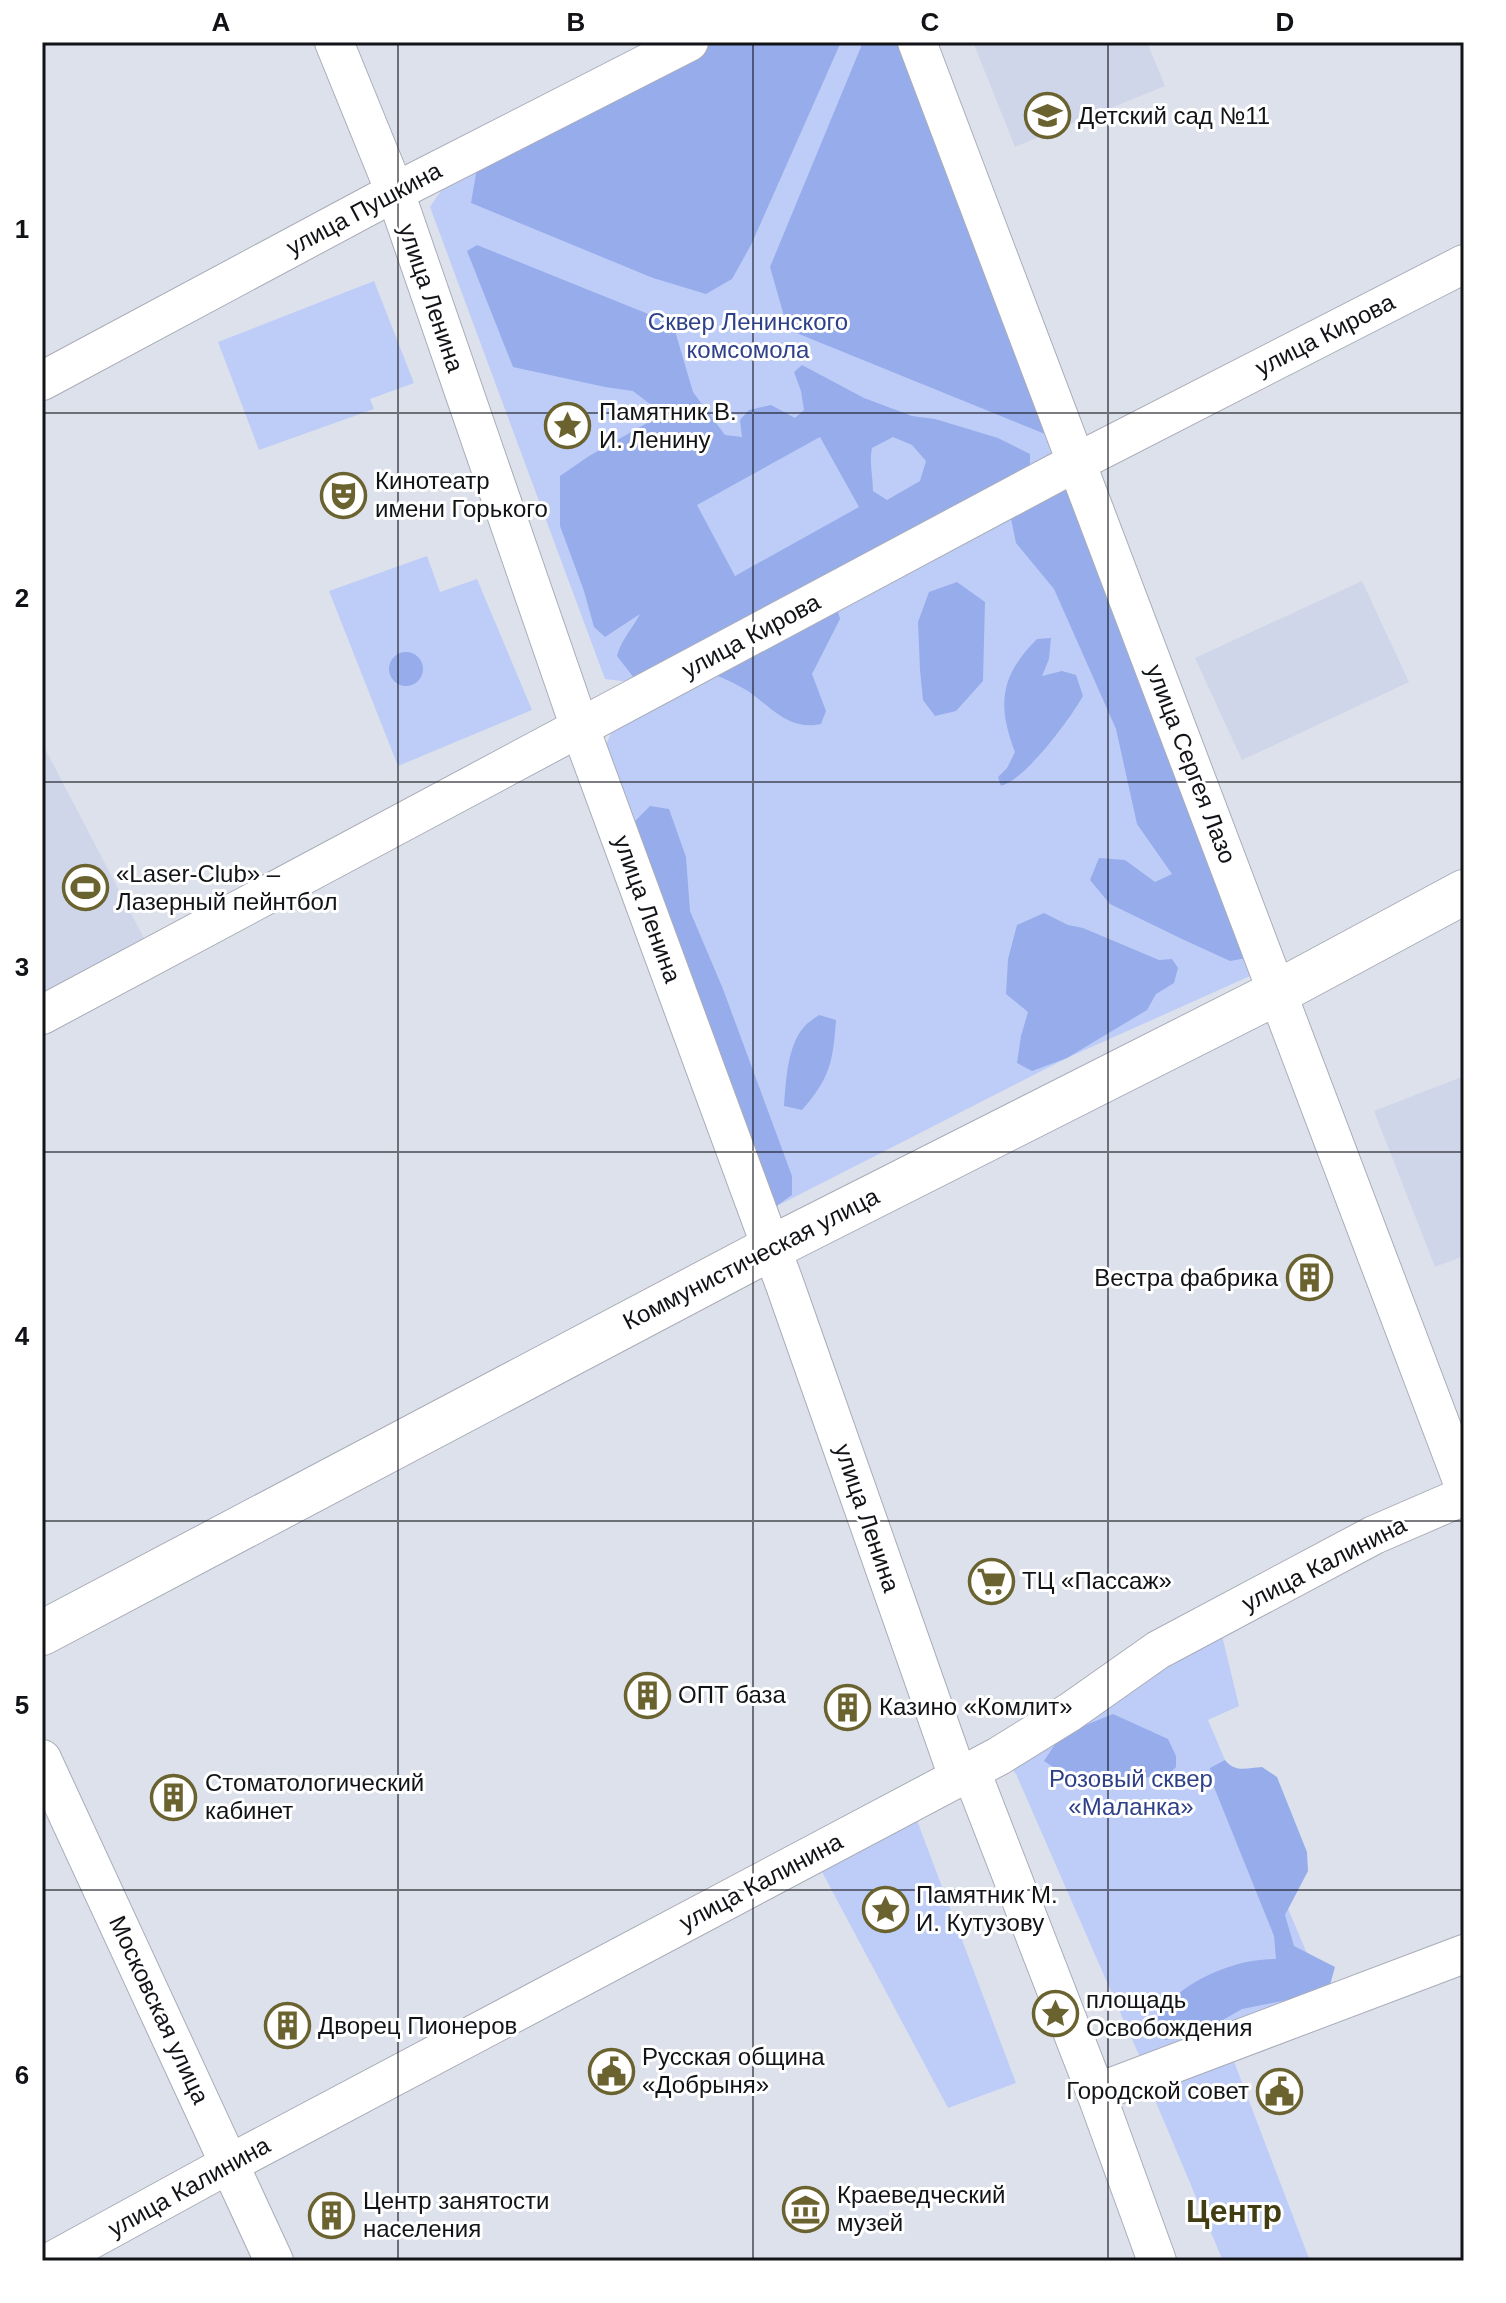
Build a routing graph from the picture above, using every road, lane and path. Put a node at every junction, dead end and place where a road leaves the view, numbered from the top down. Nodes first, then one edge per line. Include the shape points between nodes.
1 (334, 42) edge
2 (689, 42) edge
3 (917, 42) edge
4 (395, 192) junction
5 (1464, 264) edge
6 (42, 381) edge
7 (1077, 463) junction
8 (580, 728) junction
9 (1464, 892) edge
10 (1278, 992) junction
11 (42, 1015) edge
12 (771, 1248) junction
13 (1464, 1486) edge
14 (1464, 1496) edge
15 (42, 1633) edge
16 (42, 1759) edge
17 (965, 1774) junction
18 (1464, 1954) edge
19 (1096, 2093) junction
20 (231, 2163) junction
21 (52, 2261) edge
22 (274, 2261) edge
23 (1157, 2261) edge

1 - 4 street, улица Ленина
2 - 4 street, улица Пушкина
3 - 7 street, улица Сергея Лазо
4 - 6 street, улица Пушкина
4 - 8 street, улица Ленина
5 - 7 street, улица Кирова
7 - 8 street, улица Кирова
7 - 10 street, улица Сергея Лазо
8 - 11 street, улица Кирова
8 - 12 street, улица Ленина
9 - 10 main road, Коммунистическая улица
10 - 12 main road, Коммунистическая улица
10 - 13 street, улица Сергея Лазо
12 - 15 main road, Коммунистическая улица
12 - 17 street, улица Ленина
14 - 17 street, улица Калинина via 1374,1535 1158,1650 1070,1712
16 - 20 street, Московская улица
17 - 19 street, улица Ленина
17 - 20 street, улица Калинина
18 - 19 street
19 - 23 street, улица Ленина
20 - 21 street, улица Калинина
20 - 22 street, Московская улица

